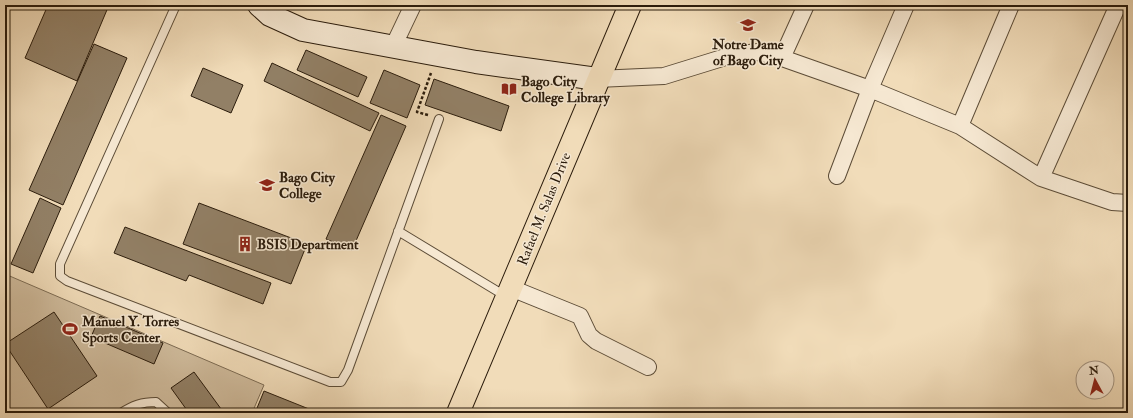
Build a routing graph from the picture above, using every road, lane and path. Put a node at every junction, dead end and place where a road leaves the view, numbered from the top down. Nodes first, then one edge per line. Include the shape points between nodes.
1 (176, 5) edge
2 (259, 5) edge
3 (413, 5) edge
4 (630, 5) edge
5 (806, 5) edge
6 (906, 5) edge
7 (1012, 5) edge
8 (1118, 5) edge
9 (393, 46) junction
10 (437, 55) junction
11 (782, 58) junction
12 (598, 79) junction
13 (870, 89) junction
14 (439, 119) joint
15 (960, 126) junction
16 (837, 176) dead end
17 (1041, 178) junction
18 (1128, 203) edge
19 (398, 231) junction
20 (509, 292) junction
21 (648, 367) dead end
22 (121, 413) edge
23 (168, 413) edge
24 (458, 413) edge

1 - 19 lane via 60,264 60,276 67,281 330,382 341,382 348,370
2 - 9 street via 270,15 303,30
3 - 9 street
4 - 12 highway, Rafael M. Salas Drive
5 - 11 street
6 - 13 street
7 - 15 street
8 - 17 street
9 - 10 street
10 - 12 street
10 - 14 path via 417,112
11 - 12 street via 758,52 732,55 664,76
11 - 13 street
12 - 20 highway, Rafael M. Salas Drive
13 - 15 street
13 - 16 street
14 - 19 lane
15 - 17 street
17 - 18 street via 1112,202
19 - 20 lane
20 - 21 street via 580,316 589,335 596,341
20 - 24 highway, Rafael M. Salas Drive
22 - 23 lane via 133,406 156,402

